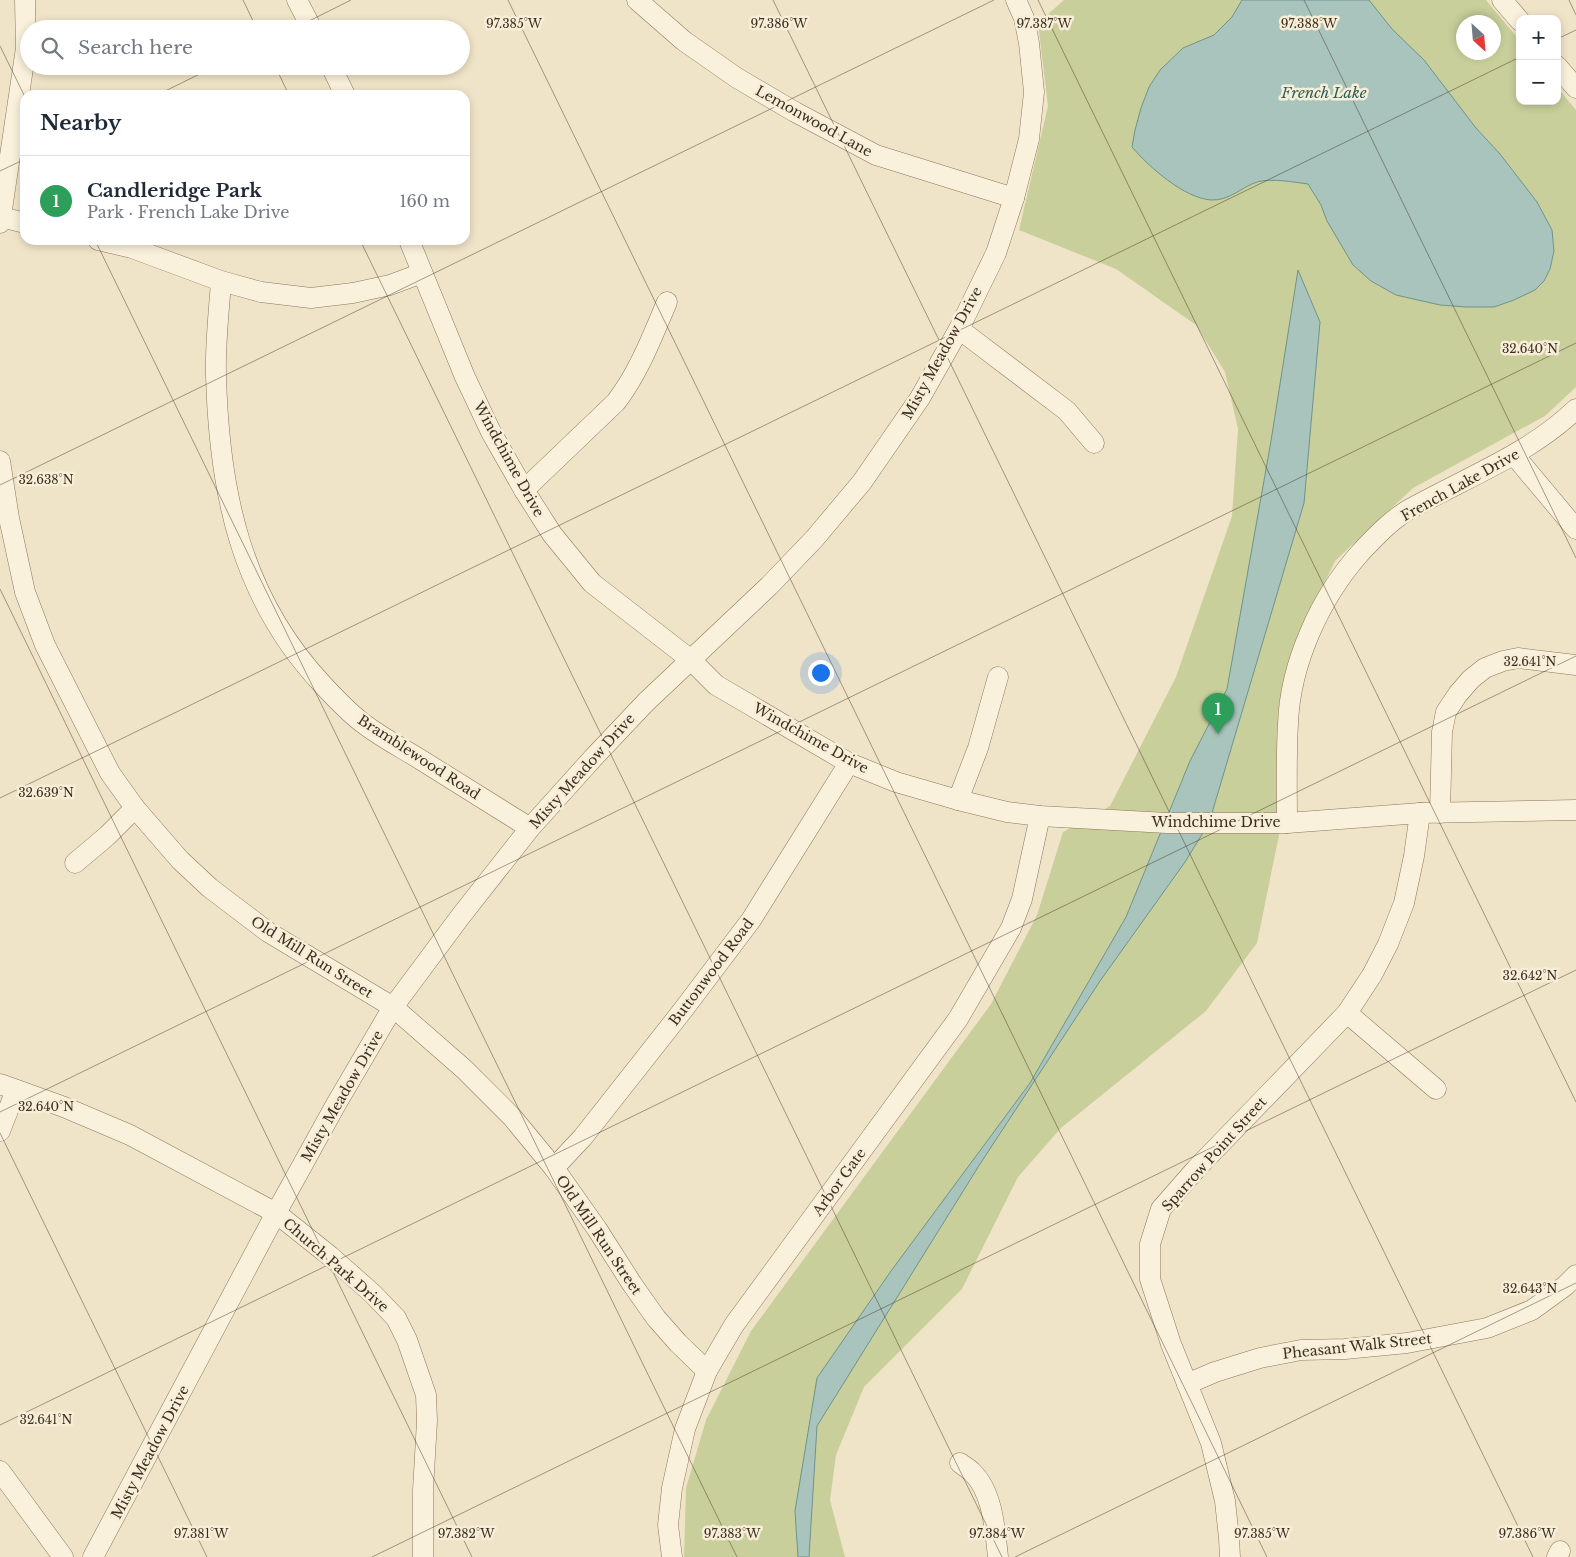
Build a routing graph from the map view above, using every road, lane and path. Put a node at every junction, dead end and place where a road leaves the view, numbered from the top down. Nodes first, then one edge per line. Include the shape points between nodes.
1 (26, 0) edge
2 (297, 0) edge
3 (638, 0) edge
4 (1016, 0) edge
5 (1502, 0) edge
6 (1516, 16) edge
7 (26, 20) edge
8 (306, 20) edge
9 (1561, 71) edge
10 (22, 75) edge
11 (335, 75) edge
12 (1576, 88) edge
13 (343, 90) edge
14 (1014, 198) junction
15 (0, 220) edge
16 (20, 222) edge
17 (119, 245) edge
18 (411, 245) edge
19 (422, 272) junction
20 (221, 281) junction
21 (667, 302) dead end
22 (959, 329) junction
23 (1576, 409) edge
24 (1094, 443) dead end
25 (1514, 455) junction
26 (0, 461) edge
27 (524, 490) junction
28 (1576, 529) edge
29 (691, 660) junction
30 (1576, 665) edge
31 (998, 677) dead end
32 (849, 763) junction
33 (958, 800) junction
34 (135, 808) junction
35 (1576, 810) edge
36 (1440, 813) junction
37 (1420, 814) junction
38 (1040, 816) junction
39 (1287, 823) junction
40 (530, 828) junction
41 (75, 863) dead end
42 (393, 1007) junction
43 (1346, 1014) junction
44 (8, 1087) edge
45 (1436, 1089) dead end
46 (0, 1131) edge
47 (554, 1168) junction
48 (276, 1213) junction
49 (1576, 1276) edge
50 (707, 1371) junction
51 (1187, 1384) junction
52 (960, 1463) dead end
53 (0, 1472) edge
54 (63, 1557) edge
55 (93, 1557) edge
56 (423, 1557) edge
57 (672, 1557) edge
58 (998, 1557) edge
59 (1230, 1557) edge

1 - 7 street
2 - 8 street
3 - 14 street, Lemonwood Lane via 684,41 737,78 876,155
4 - 14 street, Misty Meadow Drive via 1030,43 1034,92 1029,138
5 - 6 street
9 - 12 street
10 - 15 street
11 - 13 street
14 - 22 street, Misty Meadow Drive via 996,253
15 - 16 street
17 - 20 street
18 - 19 street, Windchime Drive
19 - 20 street via 390,285 353,294 311,298 261,292
19 - 27 street, Windchime Drive via 465,377
20 - 40 street, Bramblewood Road via 216,374 221,454 245,559 259,594 281,633 305,666 363,724
21 - 27 street via 628,387
22 - 24 street via 1067,411
22 - 29 street, Misty Meadow Drive via 920,398 862,482 769,586
23 - 25 street, French Lake Drive via 1562,423
25 - 28 street
25 - 39 street, French Lake Drive via 1406,512 1376,536 1349,566 1324,604 1307,638 1294,680 1288,722
26 - 34 street, Old Mill Run Street via 25,592 45,645 110,773
27 - 29 street, Windchime Drive via 552,534 592,583
29 - 32 street, Windchime Drive via 716,685
29 - 40 street, Misty Meadow Drive via 639,709
30 - 36 street via 1518,658 1503,660 1471,679 1446,712 1442,732
31 - 33 street via 978,748
32 - 33 street, Windchime Drive via 896,782
32 - 47 street, Buttonwood Road via 751,920 583,1137
33 - 38 street, Windchime Drive
34 - 41 street
34 - 42 street, Old Mill Run Street via 180,860 210,888 268,932
35 - 36 street, Windchime Drive
36 - 37 street, Windchime Drive
37 - 39 street, Windchime Drive
37 - 43 street, Sparrow Point Street via 1404,903 1372,975
38 - 39 street, Windchime Drive via 1166,823
38 - 50 street, Arbor Gate via 1022,899 1011,928 958,1019 734,1325
40 - 42 street, Misty Meadow Drive
42 - 47 street, Old Mill Run Street via 464,1069 512,1117
42 - 48 street, Misty Meadow Drive
43 - 45 street
43 - 51 street, Sparrow Point Street via 1160,1209 1150,1244 1150,1279
44 - 46 street
44 - 48 street, Church Park Drive via 130,1135
47 - 50 street, Old Mill Run Street via 656,1318
48 - 55 street, Misty Meadow Drive
48 - 56 street, Church Park Drive via 373,1294 396,1318 407,1340 426,1396
49 - 51 street, Pheasant Walk Street via 1532,1310 1487,1328 1407,1343 1292,1352 1260,1358
50 - 57 street, Arbor Gate via 685,1429 672,1488 668,1525
51 - 59 street, Sparrow Point Street via 1211,1443 1226,1510
52 - 58 street via 983,1487 992,1512
53 - 54 street

